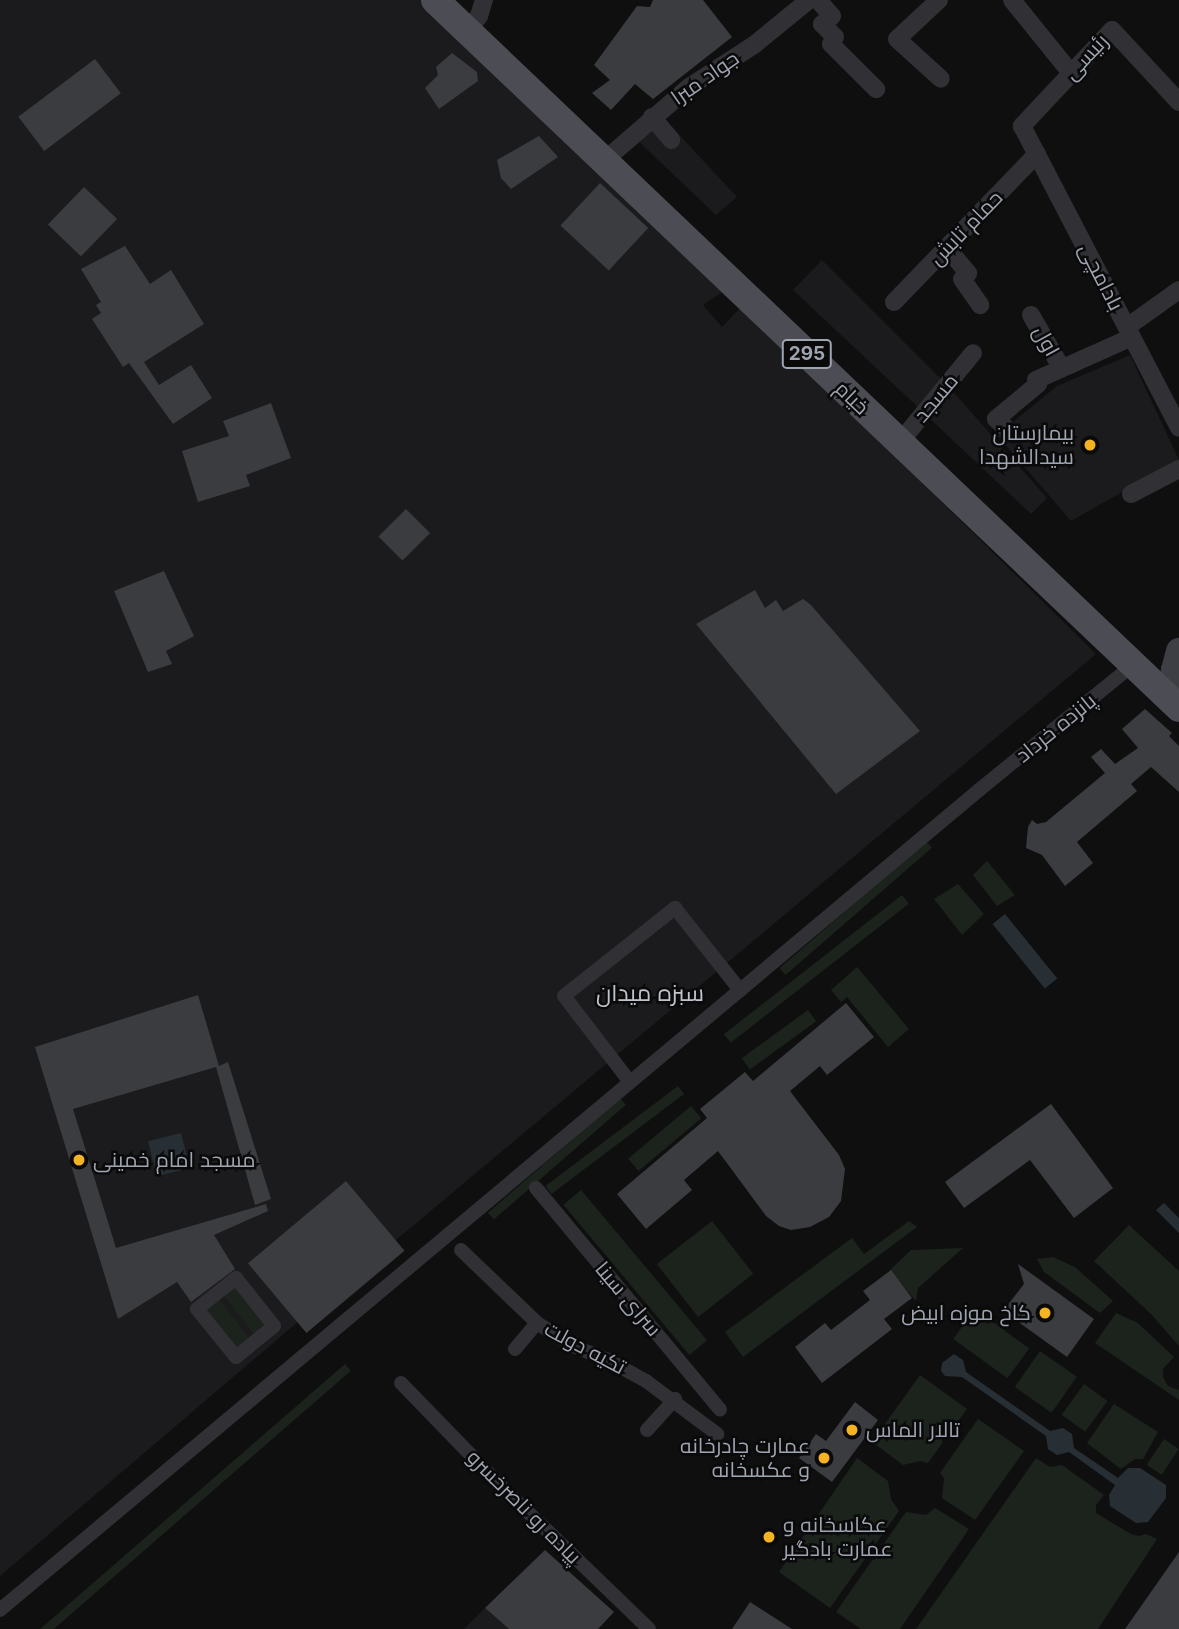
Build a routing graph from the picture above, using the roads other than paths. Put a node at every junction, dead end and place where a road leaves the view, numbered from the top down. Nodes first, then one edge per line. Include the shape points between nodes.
1 (435, 0) edge
2 (484, 0) edge
3 (809, 0) edge
4 (818, 0) edge
5 (939, 0) edge
6 (1012, 0) edge
7 (468, 32) junction
8 (1072, 73) junction
9 (941, 79) dead end
10 (876, 89) dead end
11 (1179, 102) edge
12 (652, 117) junction
13 (1023, 126) joint
14 (671, 140) dead end
15 (1037, 154) junction
16 (605, 160) junction
17 (947, 248) junction
18 (1179, 290) edge
19 (894, 302) dead end
20 (980, 304) dead end
21 (1031, 314) dead end
22 (1129, 332) junction
23 (973, 353) dead end
24 (1056, 374) junction
25 (1001, 423) dead end
26 (1179, 428) edge
27 (900, 442) junction
28 (1179, 469) edge
29 (1131, 495) dead end
30 (1179, 651) edge
31 (1133, 665) junction
32 (1178, 707) edge
33 (740, 990) junction
34 (630, 1082) junction
35 (536, 1188) dead end
36 (461, 1250) dead end
37 (217, 1293) joint
38 (537, 1323) junction
39 (515, 1349) dead end
40 (401, 1383) dead end
41 (675, 1399) junction
42 (720, 1410) dead end
43 (647, 1430) dead end
44 (718, 1434) dead end
45 (0, 1610) edge
46 (649, 1629) edge

1 - 7 main road, خیام / 295
2 - 7 street
3 - 12 street, جواد مبرا
4 - 10 street via 832,16 822,24 835,37 831,44
5 - 9 street via 897,39
6 - 8 street
7 - 16 main road, خیام / 295
8 - 11 street, رئیسی via 1112,30
8 - 13 street, رئیسی
12 - 14 street
12 - 16 street, جواد مبرا
13 - 15 street, بادامچی
15 - 17 street, حمام تابش
15 - 22 street, بادامچی
16 - 27 main road, خیام / 295
17 - 19 street, حمام تابش
17 - 20 street via 968,273 962,279
18 - 22 street
21 - 24 street, اول
22 - 24 street
22 - 26 street, بادامچی
23 - 27 street, مسجد
24 - 25 street via 1036,380 1038,384
27 - 31 main road, خیام / 295
28 - 29 street
30 - 32 main road via 1174,670
31 - 32 main road, خیام / 295
31 - 33 street, پانزده خرداد
33 - 34 street, پانزده خرداد
33 - 34 street via 675,908 564,996
34 - 45 street, پانزده خرداد
35 - 42 street, سرای سینا
36 - 38 street, تکیه دولت
37 - 37 street via 197,1309 236,1357 274,1326 236,1278
38 - 39 street
38 - 41 street, تکیه دولت
40 - 46 street, پیاده رو ناصرخسرو
41 - 43 street
41 - 44 street, تکیه دولت

